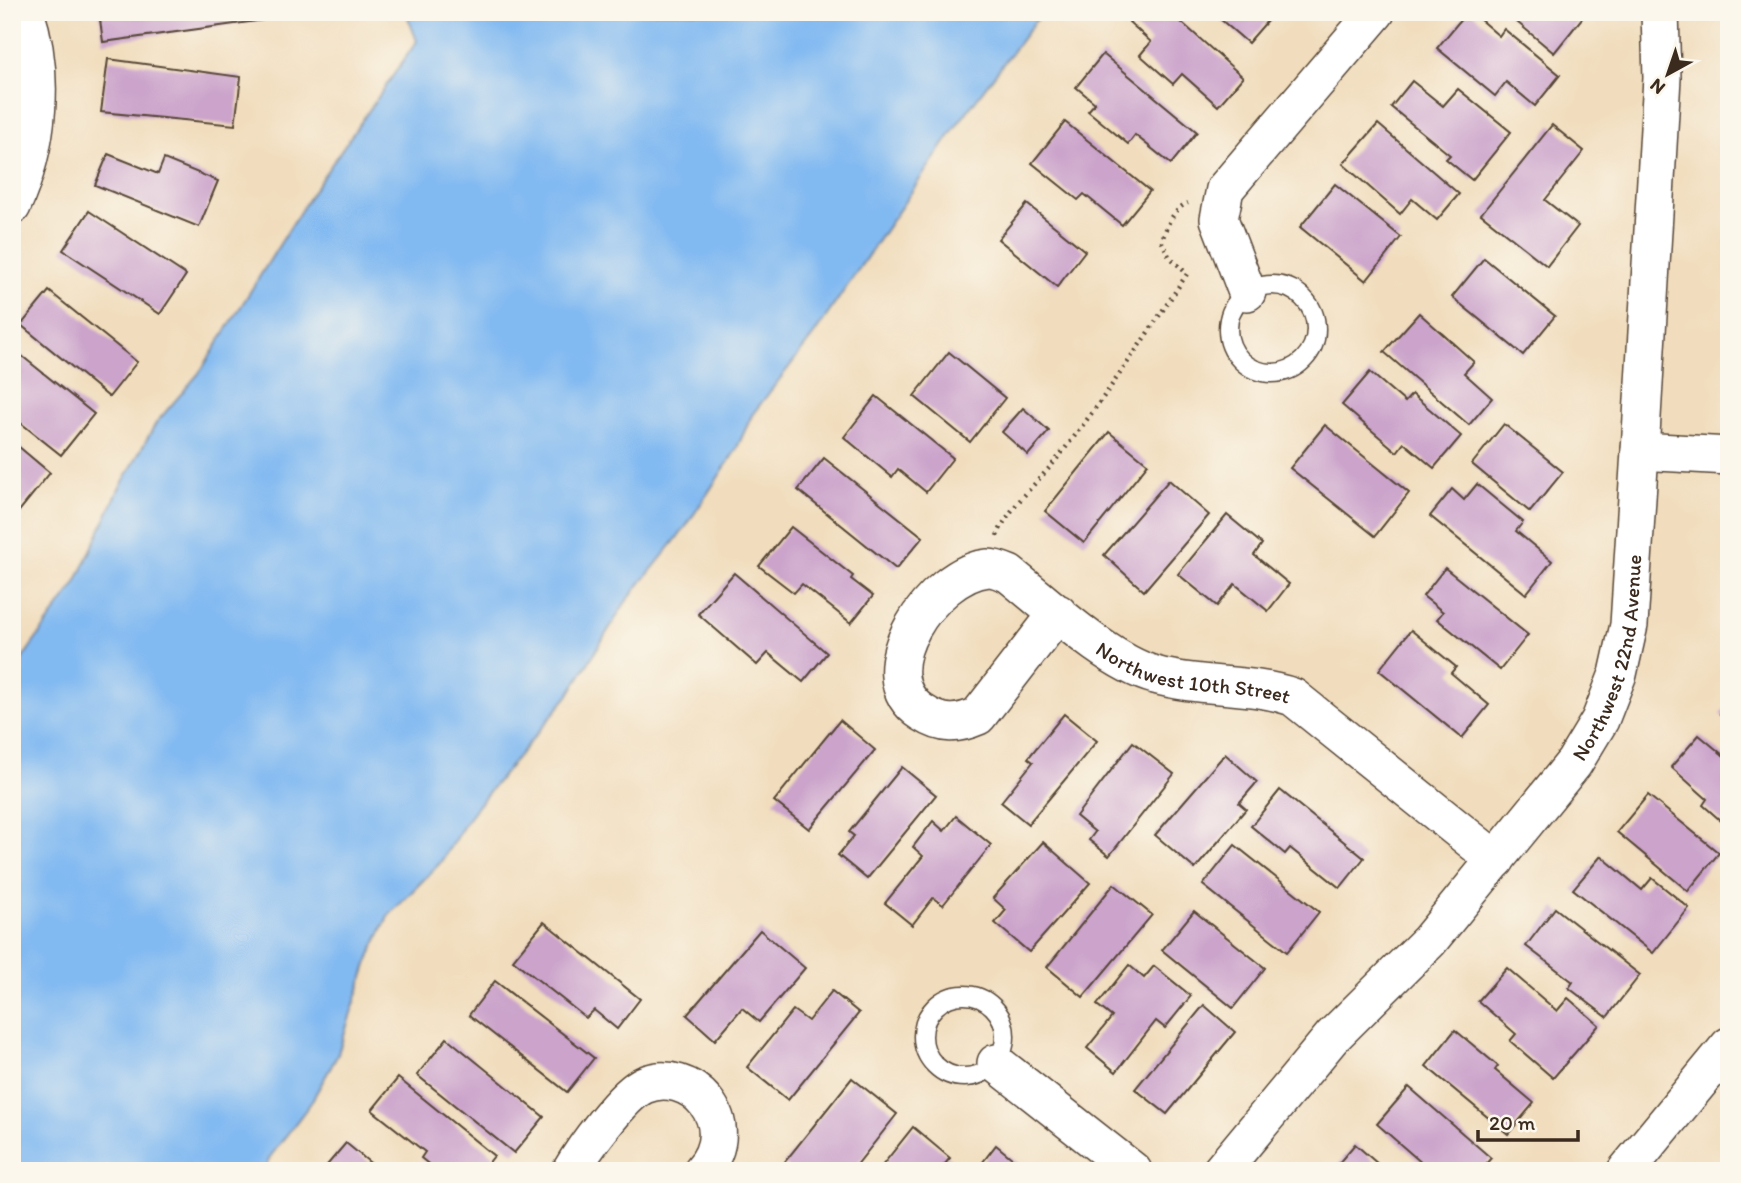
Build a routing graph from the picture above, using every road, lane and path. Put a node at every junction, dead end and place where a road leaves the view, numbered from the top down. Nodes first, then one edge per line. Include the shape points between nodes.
1 (25, 12) edge
2 (1376, 12) edge
3 (1660, 12) edge
4 (1225, 189) junction
5 (12, 206) edge
6 (1247, 292) junction
7 (1640, 451) junction
8 (1729, 456) edge
9 (991, 568) junction
10 (1058, 613) junction
11 (1496, 860) junction
12 (1729, 1046) edge
13 (996, 1063) junction
14 (571, 1171) edge
15 (702, 1171) edge
16 (1133, 1171) edge
17 (1221, 1171) edge
18 (1626, 1171) edge

1 - 5 street via 36,69 37,114 29,160
2 - 4 street
3 - 7 street, Northwest 22nd Avenue via 1662,78
4 - 6 street via 1219,219
4 - 9 path via 1182,205 1165,229 1162,243 1187,274 1091,412 1014,508 990,552
6 - 6 lane via 1229,316 1227,331 1239,359 1267,373 1296,366 1314,342 1316,327 1308,306 1292,290 1277,285
7 - 8 street
7 - 11 street, Northwest 22nd Avenue via 1629,625 1618,674 1600,720 1574,763
9 - 10 street, Northwest 10th Street via 1009,574
9 - 10 street via 969,573 941,591 900,653 900,689 914,707 947,723 959,724 978,716
10 - 11 street, Northwest 10th Street via 1130,665 1154,675 1269,689 1293,697
11 - 17 street, Northwest 22nd Avenue via 1429,941 1332,1037
12 - 18 street
13 - 13 lane via 1005,1036 995,1009 970,995 956,995 931,1010 924,1023 923,1044 943,1073 971,1077
13 - 16 street
14 - 15 street via 585,1146 642,1086 658,1081 682,1086 706,1101 718,1119 719,1139

